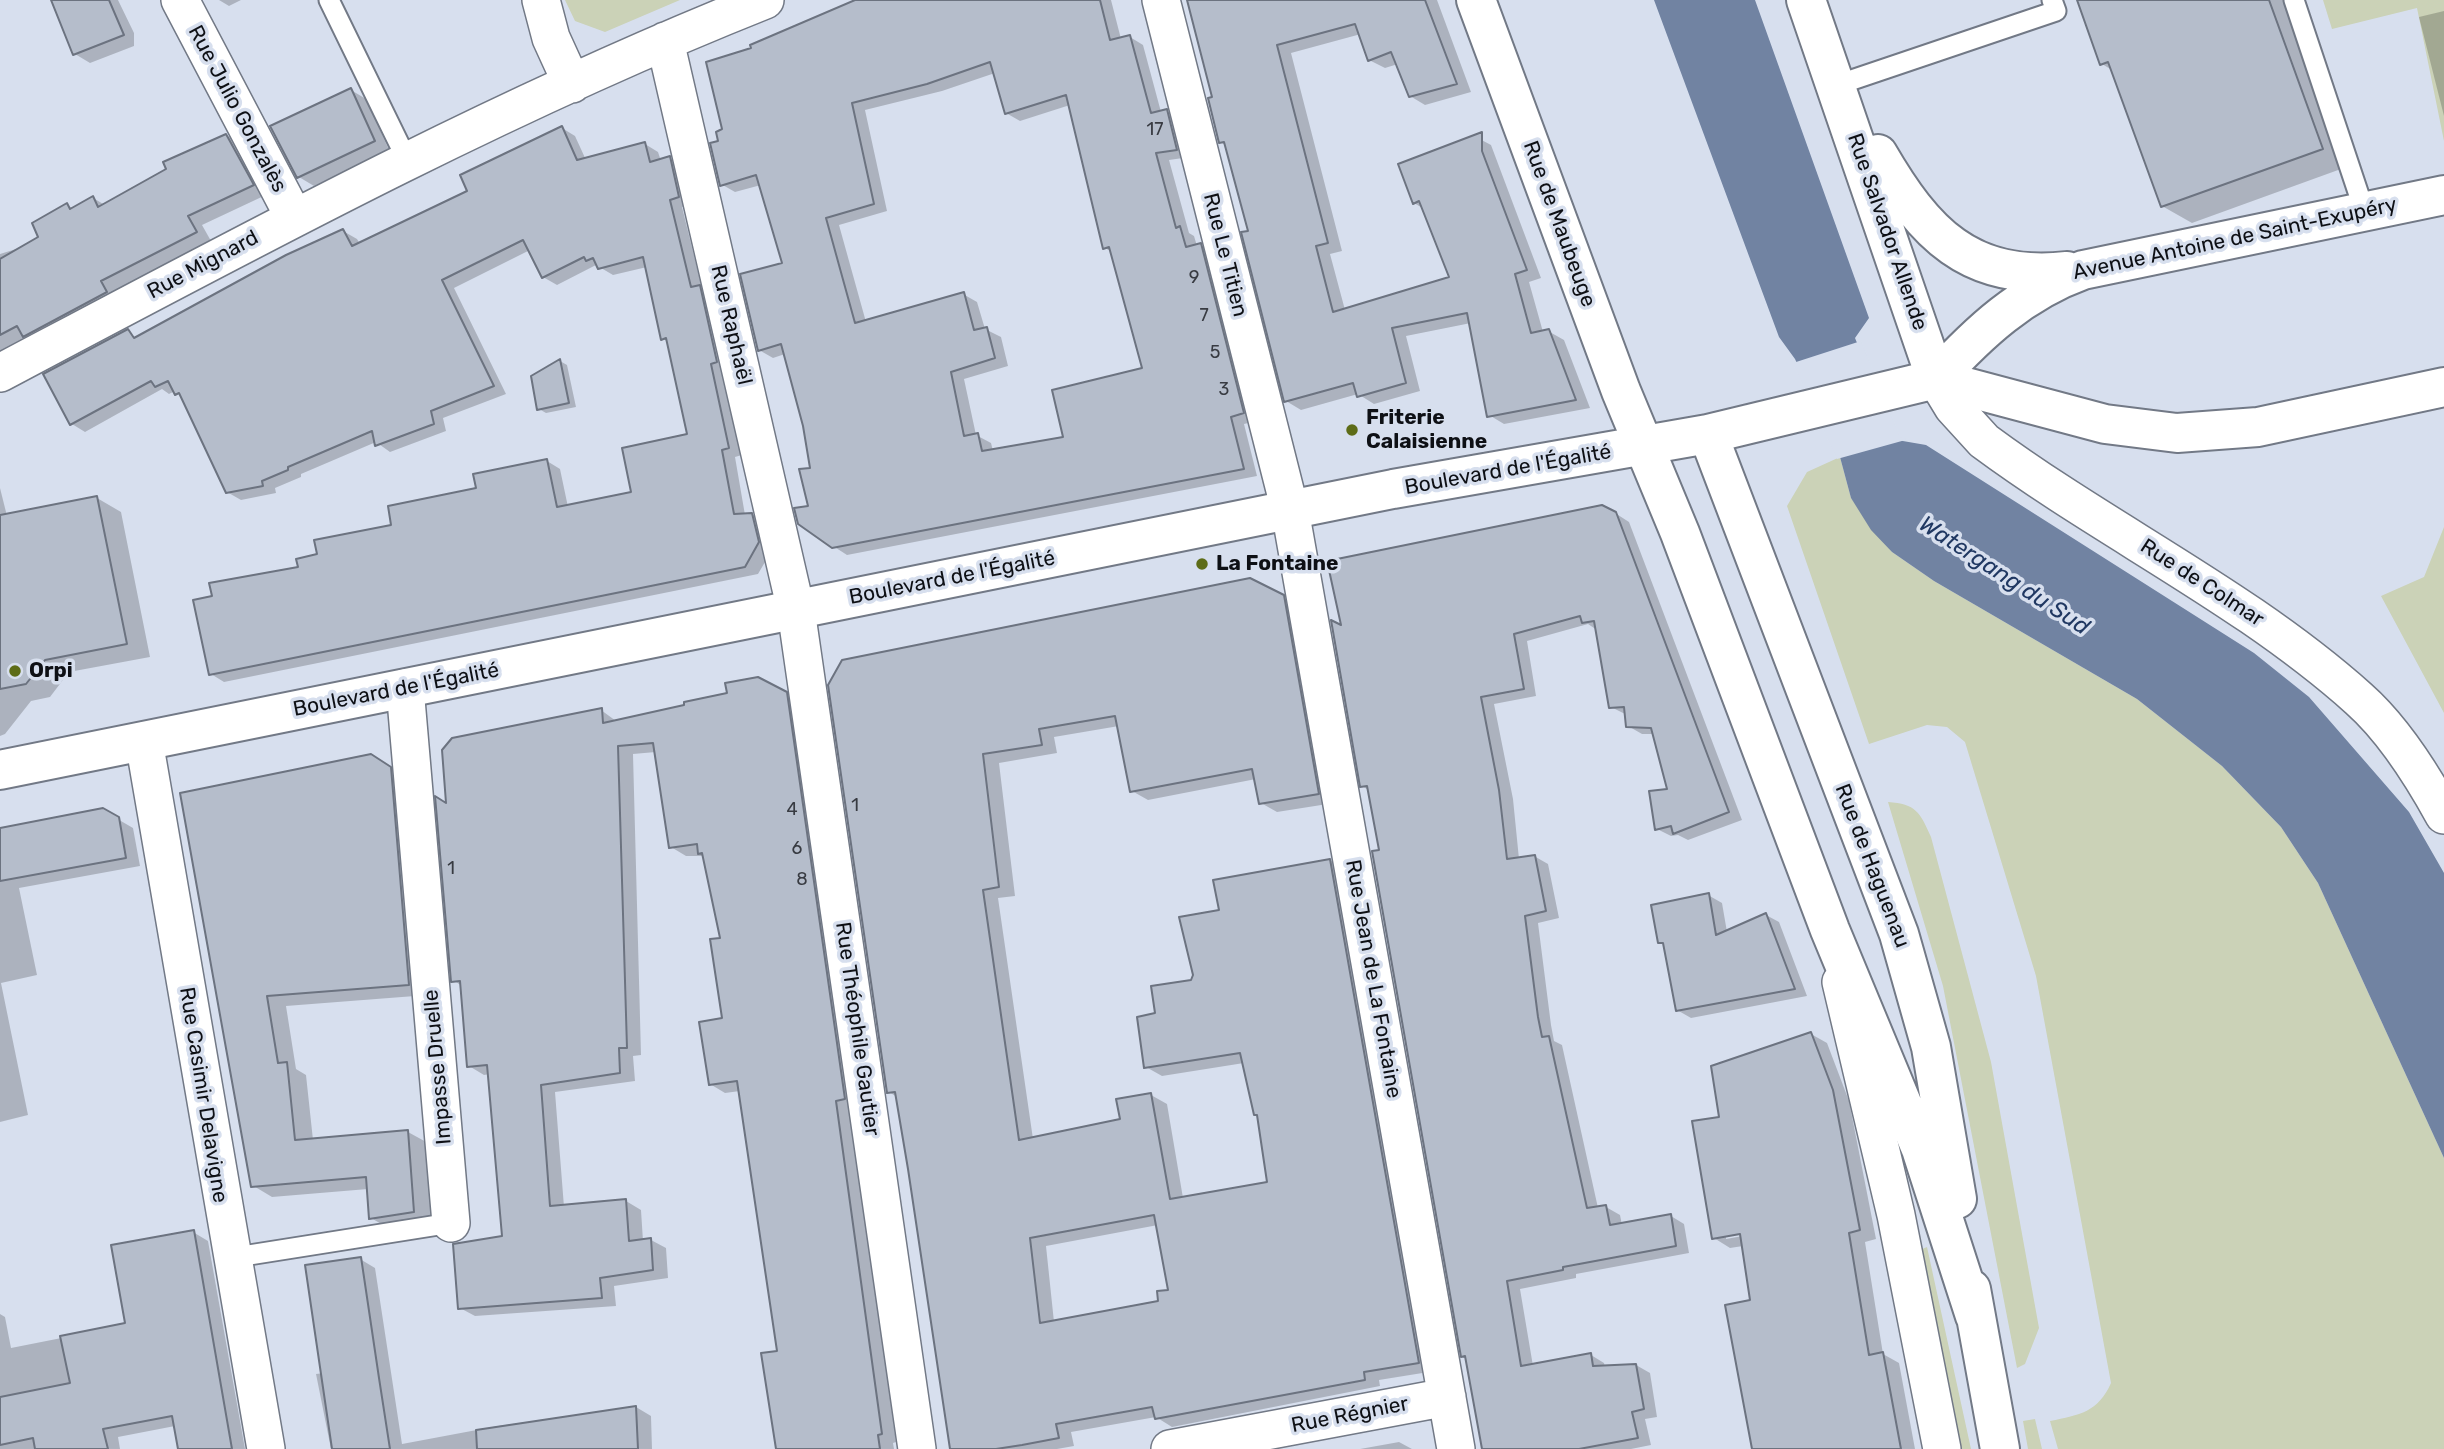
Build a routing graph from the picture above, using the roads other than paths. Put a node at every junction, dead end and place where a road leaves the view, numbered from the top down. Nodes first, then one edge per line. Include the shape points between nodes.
1 (180, 0) edge
2 (329, 0) edge
3 (541, 0) edge
4 (765, 0) edge
5 (1161, 0) edge
6 (1476, 0) edge
7 (1806, 0) edge
8 (2052, 0) edge
9 (2294, 0) edge
10 (665, 41) junction
11 (572, 84) junction
12 (1838, 85) junction
13 (408, 162) junction
14 (2444, 195) edge
15 (2364, 210) junction
16 (294, 217) junction
17 (2083, 270) junction
18 (0, 373) edge
19 (1920, 383) junction
20 (2444, 387) edge
21 (1709, 434) junction
22 (1644, 447) junction
23 (1290, 510) junction
24 (796, 610) junction
25 (405, 688) junction
26 (144, 741) junction
27 (0, 770) edge
28 (2444, 815) edge
29 (1830, 930) junction
30 (451, 1223) joint
31 (230, 1258) junction
32 (1975, 1315) junction
33 (1447, 1397) junction
34 (265, 1449) edge
35 (917, 1449) edge
36 (1170, 1449) edge
37 (1456, 1449) edge
38 (1942, 1449) edge
39 (2000, 1449) edge

1 - 16 street, Rue Julio Gonzalès
2 - 13 lane
3 - 11 street via 551,38
4 - 10 street, Rue Mignard
5 - 23 street, Rue Le Titien
6 - 22 street, Rue de Maubeuge
7 - 12 street, Rue Salvador Allende
8 - 12 lane via 2056,11
9 - 15 lane
10 - 11 street, Rue Mignard
10 - 24 street, Rue Raphaël
11 - 13 street, Rue Mignard
12 - 17 street, Rue Salvador Allende via 1909,205 1945,242 2004,271
12 - 19 street, Rue Salvador Allende
13 - 16 street, Rue Mignard
14 - 15 street, Avenue Antoine de Saint-Exupéry
15 - 17 street, Avenue Antoine de Saint-Exupéry
16 - 18 street, Rue Mignard
17 - 19 street, Avenue Antoine de Saint-Exupéry via 2055,280 2006,311
19 - 20 street via 2105,424 2177,433 2258,427
19 - 21 street, Boulevard de l'Égalité
19 - 28 street, Rue de Colmar via 1953,407 1984,441 2266,624 2361,701 2400,746
21 - 22 street, Boulevard de l'Égalité
21 - 32 street, Rue de Haguenau via 1889,905 1918,995 1941,1093
22 - 23 street, Boulevard de l'Égalité via 1532,463
22 - 29 street, Rue de Haguenau
23 - 24 street, Boulevard de l'Égalité
23 - 33 street, Rue Jean de La Fontaine
24 - 25 street, Boulevard de l'Égalité
24 - 35 street, Rue Théophile Gautier
25 - 26 street, Boulevard de l'Égalité
25 - 30 street, Impasse Druelle
26 - 27 street, Boulevard de l'Égalité
26 - 31 street, Rue Casimir Delavigne
29 - 32 street, Rue de Haguenau via 1921,1149
29 - 38 street, Rue de Haguenau via 1857,1063 1896,1215
30 - 31 lane, Impasse Druelle
31 - 34 street, Rue Casimir Delavigne
32 - 39 street, Rue de Haguenau
33 - 36 street, Rue Régnier
33 - 37 street, Rue Jean de La Fontaine

